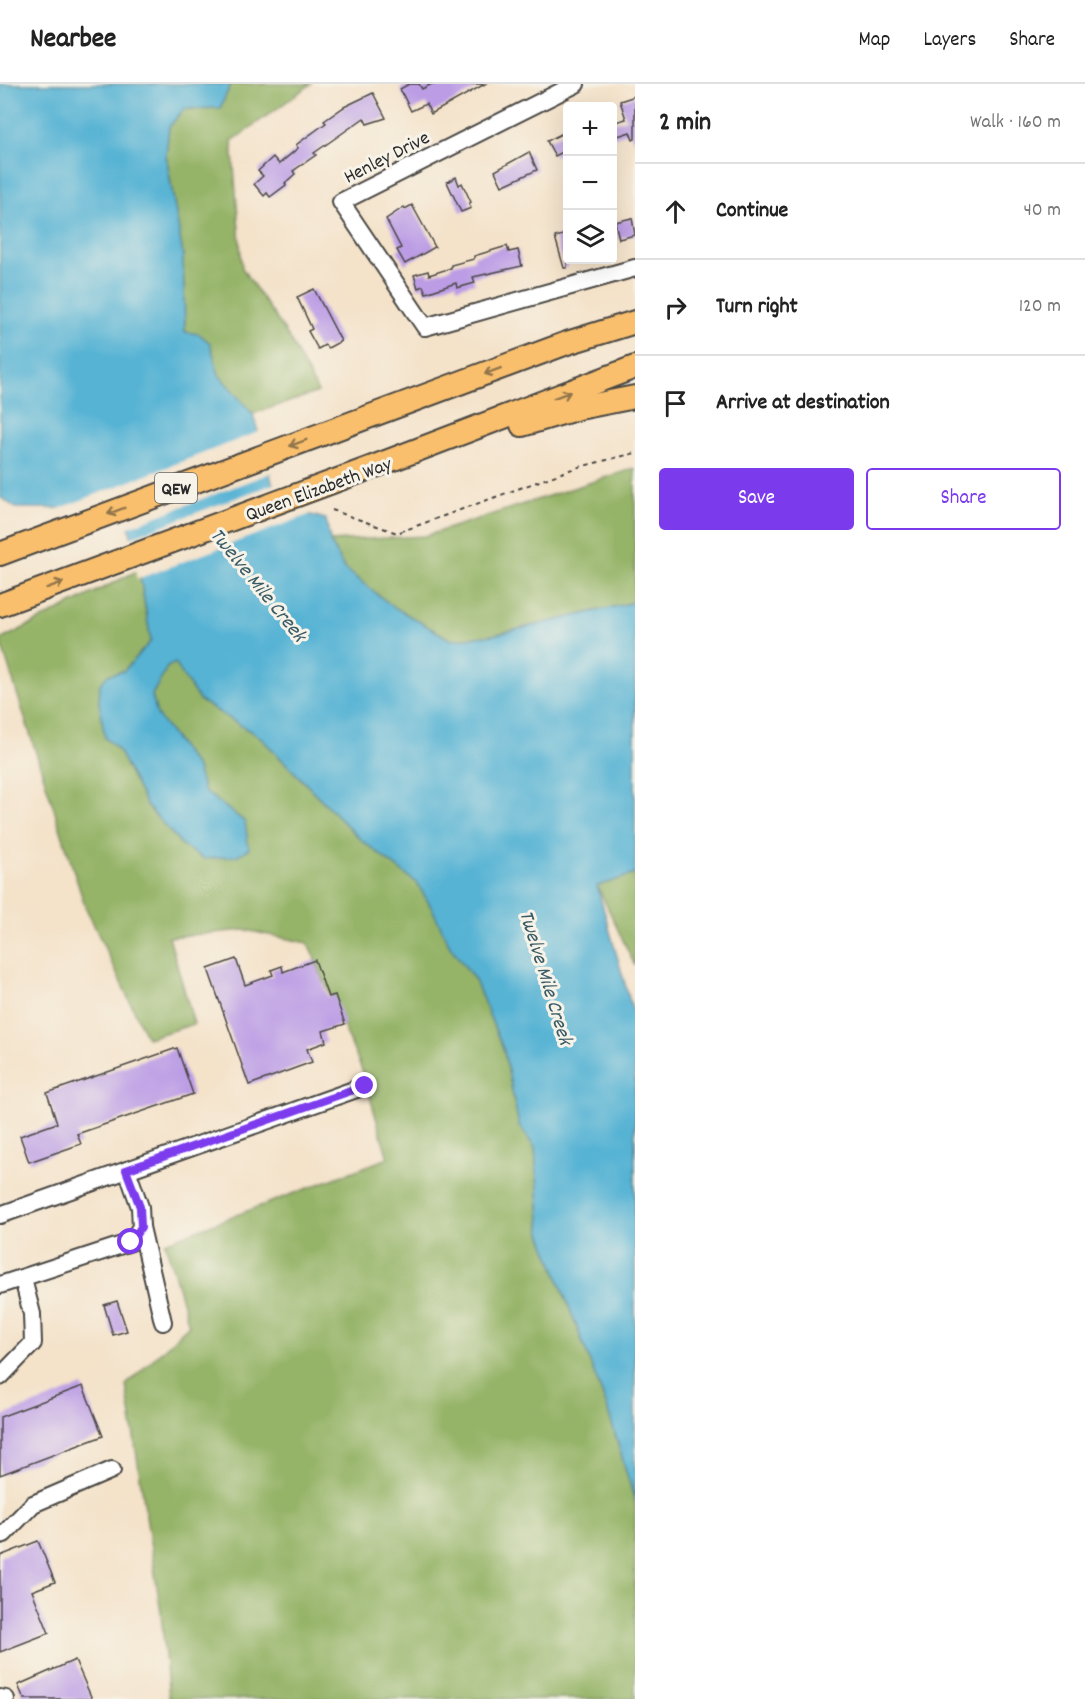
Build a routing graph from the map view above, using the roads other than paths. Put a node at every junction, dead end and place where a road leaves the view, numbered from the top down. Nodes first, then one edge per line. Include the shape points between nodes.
1 (576, 84) edge
2 (547, 90) edge
3 (635, 268) edge
4 (635, 309) edge
5 (635, 322) edge
6 (567, 343) junction
7 (635, 367) edge
8 (635, 397) edge
9 (370, 468) junction
10 (0, 554) edge
11 (0, 605) edge
12 (365, 1086) dead end
13 (126, 1170) junction
14 (0, 1215) edge
15 (141, 1227) junction
16 (23, 1279) junction
17 (0, 1285) edge
18 (163, 1322) dead end
19 (0, 1377) edge
20 (112, 1470) dead end
21 (0, 1535) edge
22 (0, 1698) edge
23 (6, 1699) edge

1 - 2 street, Henley Drive
2 - 3 street, Henley Drive via 341,202 425,327
4 - 6 highway
5 - 6 highway, QEW
6 -> 10 highway, QEW
9 -> 7 highway, Queen Elizabeth Way / QEW
8 - 9 highway via 579,408
11 -> 9 highway, Queen Elizabeth Way / QEW
12 - 13 street
13 - 14 street
13 - 15 street via 140,1207
15 - 16 street via 131,1242
15 - 18 street
16 - 17 street
16 - 19 street via 32,1314 33,1343
20 - 21 street via 33,1504
22 - 23 street

